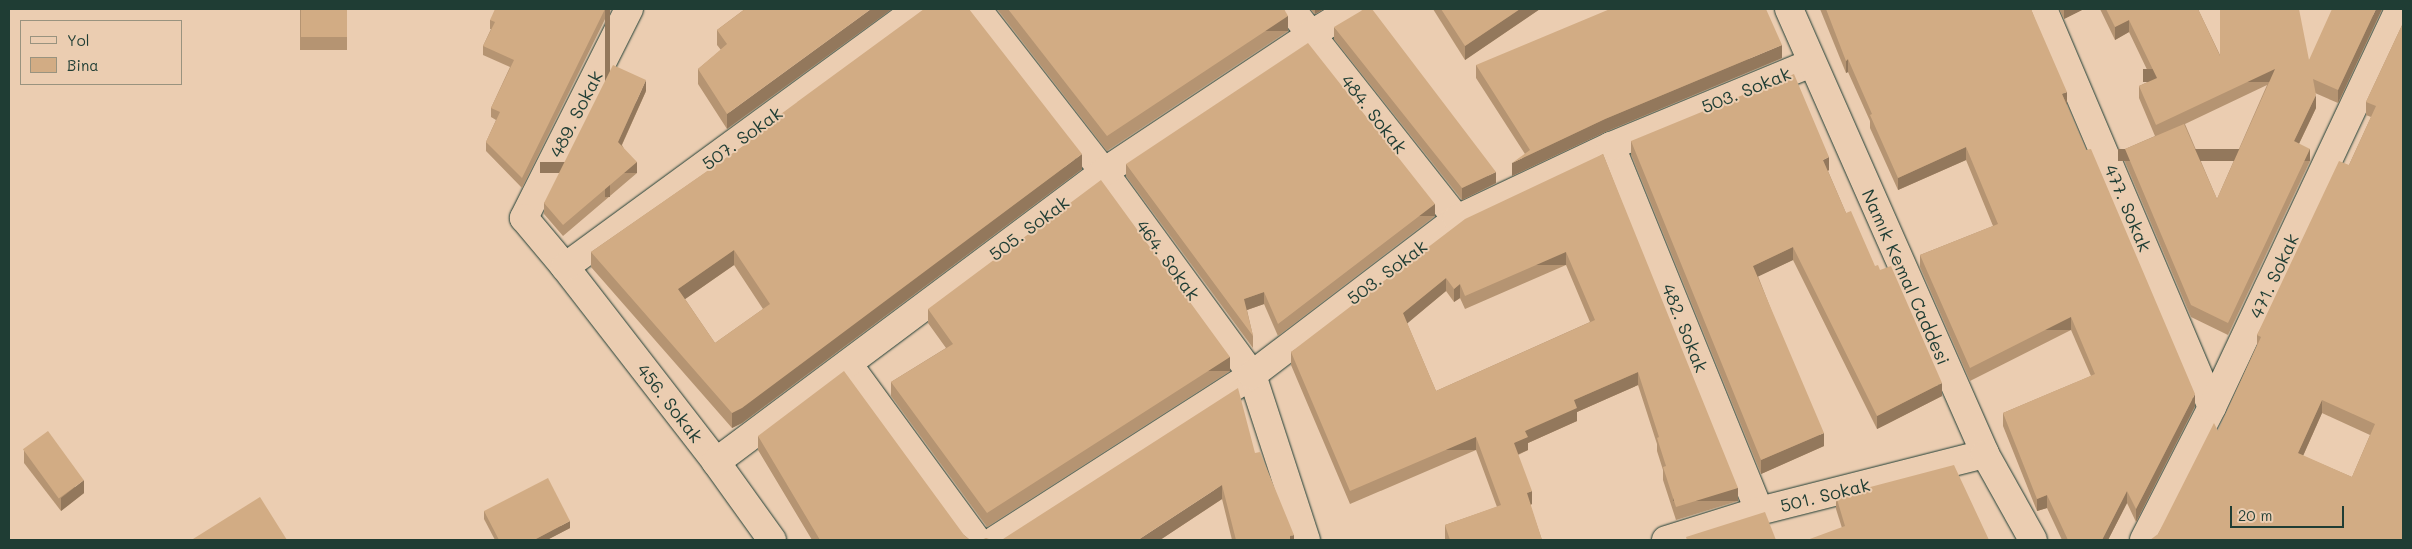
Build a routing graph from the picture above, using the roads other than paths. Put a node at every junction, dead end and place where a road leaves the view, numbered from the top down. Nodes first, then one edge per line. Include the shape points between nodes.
1 (629, 9) edge
2 (918, 9) edge
3 (977, 9) edge
4 (1291, 9) edge
5 (1353, 9) edge
6 (1788, 9) edge
7 (2043, 9) edge
8 (2400, 9) edge
9 (1310, 35) junction
10 (1811, 63) junction
11 (1611, 146) junction
12 (1104, 172) junction
13 (524, 218) joint
14 (1457, 219) junction
15 (565, 267) junction
16 (848, 364) junction
17 (1252, 376) junction
18 (2212, 407) junction
19 (1985, 454) junction
20 (716, 462) junction
21 (1760, 511) junction
22 (772, 540) edge
23 (977, 540) edge
24 (995, 540) edge
25 (1306, 540) edge
26 (1666, 540) edge
27 (2033, 540) edge
28 (2144, 540) edge

1 - 13 street, 489. Sokak
2 - 15 street, 507. Sokak
3 - 12 street, 464. Sokak
4 - 9 street, 484. Sokak
5 - 9 street, 505. Sokak
6 - 10 street, Namık Kemal Caddesi
7 - 18 street, 477. Sokak
8 - 18 street, 471. Sokak
9 - 12 street, 505. Sokak
9 - 14 street, 484. Sokak
10 - 11 street, 503. Sokak
10 - 19 street, Namık Kemal Caddesi
11 - 14 street, 503. Sokak
11 - 21 street, 482. Sokak
12 - 16 street, 505. Sokak
12 - 17 street, 464. Sokak
13 - 15 street, 456. Sokak
14 - 17 street, 503. Sokak
15 - 20 street, 456. Sokak
16 - 20 street, 505. Sokak
16 - 23 street
17 - 24 street, 503. Sokak
17 - 25 street, 464. Sokak
18 - 28 street, 471. Sokak
19 - 21 street, 501. Sokak
19 - 27 street, Namık Kemal Caddesi
20 - 22 street, 456. Sokak
21 - 26 street, 501. Sokak

